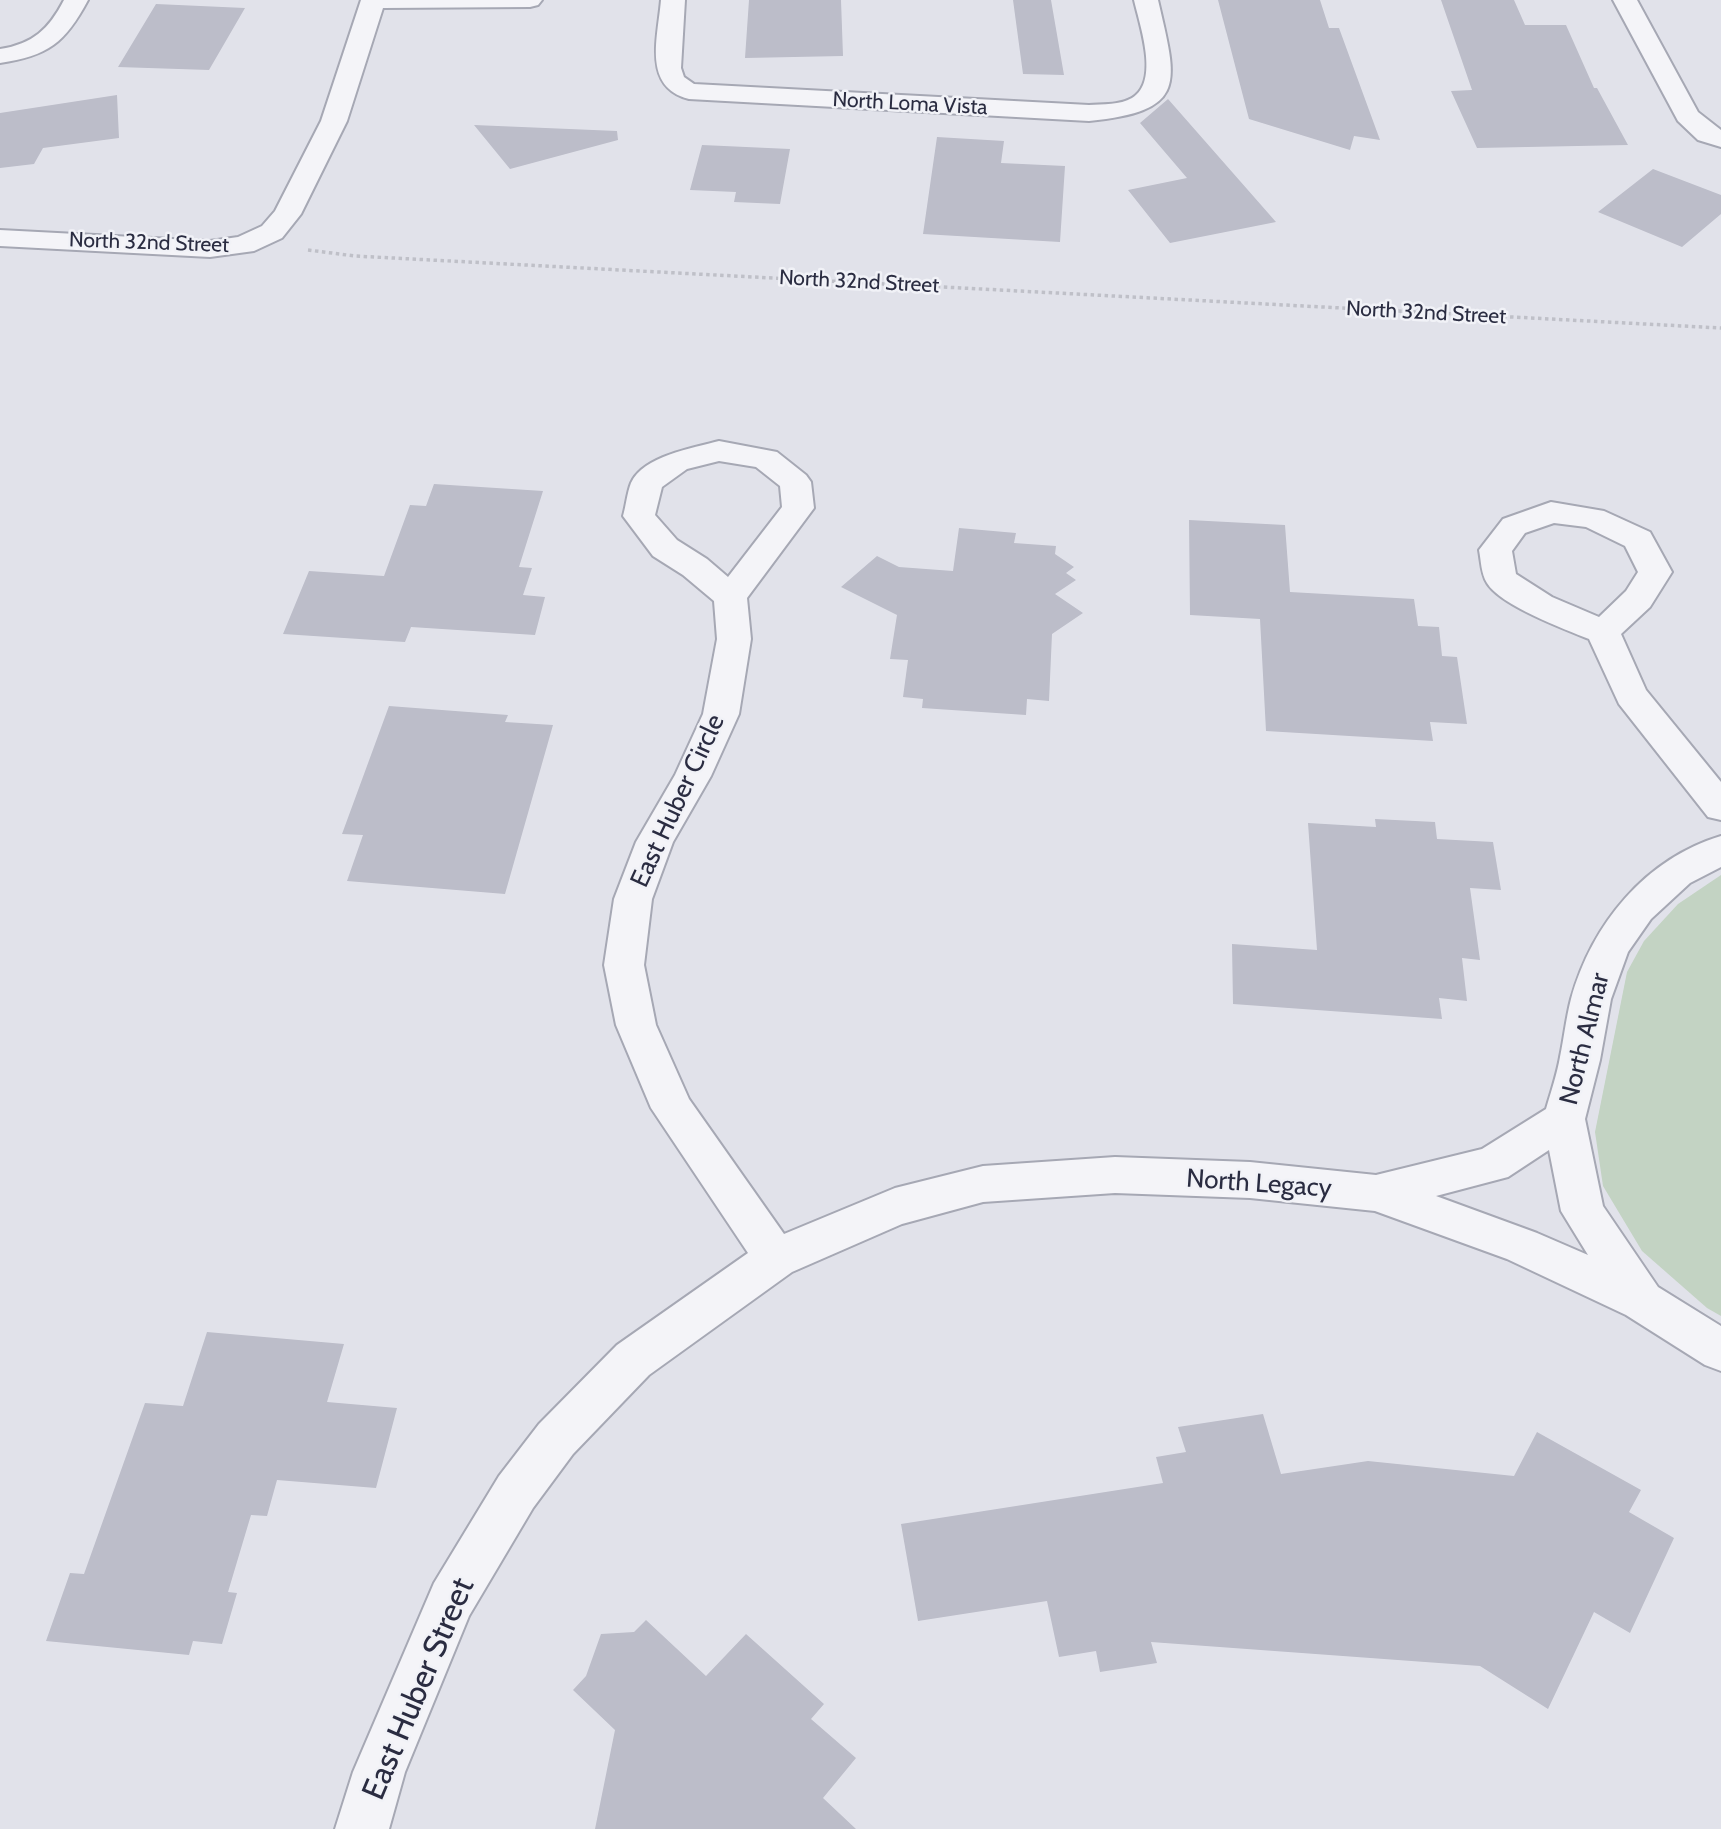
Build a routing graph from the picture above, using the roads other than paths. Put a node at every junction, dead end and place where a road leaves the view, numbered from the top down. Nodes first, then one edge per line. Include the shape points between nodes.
1 (76, 0) edge
2 (530, 0) edge
3 (673, 0) edge
4 (1146, 0) edge
5 (1625, 0) edge
6 (373, 1) edge
7 (0, 57) edge
8 (1714, 137) edge
9 (0, 238) edge
10 (730, 597) junction
11 (1603, 632) junction
12 (1721, 807) edge
13 (1721, 850) edge
14 (1564, 1119) junction
15 (1376, 1194) junction
16 (776, 1258) junction
17 (1642, 1301) junction
18 (1721, 1350) edge
19 (362, 1829) edge

1 - 7 street via 56,36 28,51
2 - 6 street
3 - 4 street, North Loma Vista via 667,58 670,77 677,86 706,93 1088,113 1127,110 1153,97 1159,79
5 - 8 street via 1687,116
6 - 9 street, North 32nd Street via 348,85 325,140 287,214 260,240 210,249
10 - 10 street via 798,508 795,482 766,459 719,451 676,462 647,483 639,516 665,548
10 - 16 street, East Huber Circle via 734,639 721,714 646,865 633,900 624,965 636,1025 672,1108
11 - 11 street via 1638,598 1655,572 1638,539 1593,518 1551,512 1514,526 1495,550 1501,579 1539,605
11 - 12 street via 1631,695
13 - 14 street, North Almar via 1677,873 1637,909 1610,947 1591,999
14 - 15 street, North Almar via 1493,1164
14 - 17 street via 1583,1211
15 - 16 street, North Legacy via 1250,1180 1115,1175 984,1184 895,1207
15 - 17 street, North Legacy via 1522,1246
16 - 19 street, East Huber Street via 633,1360 556,1439 516,1492 451,1600 379,1772
17 - 18 street, North Legacy

